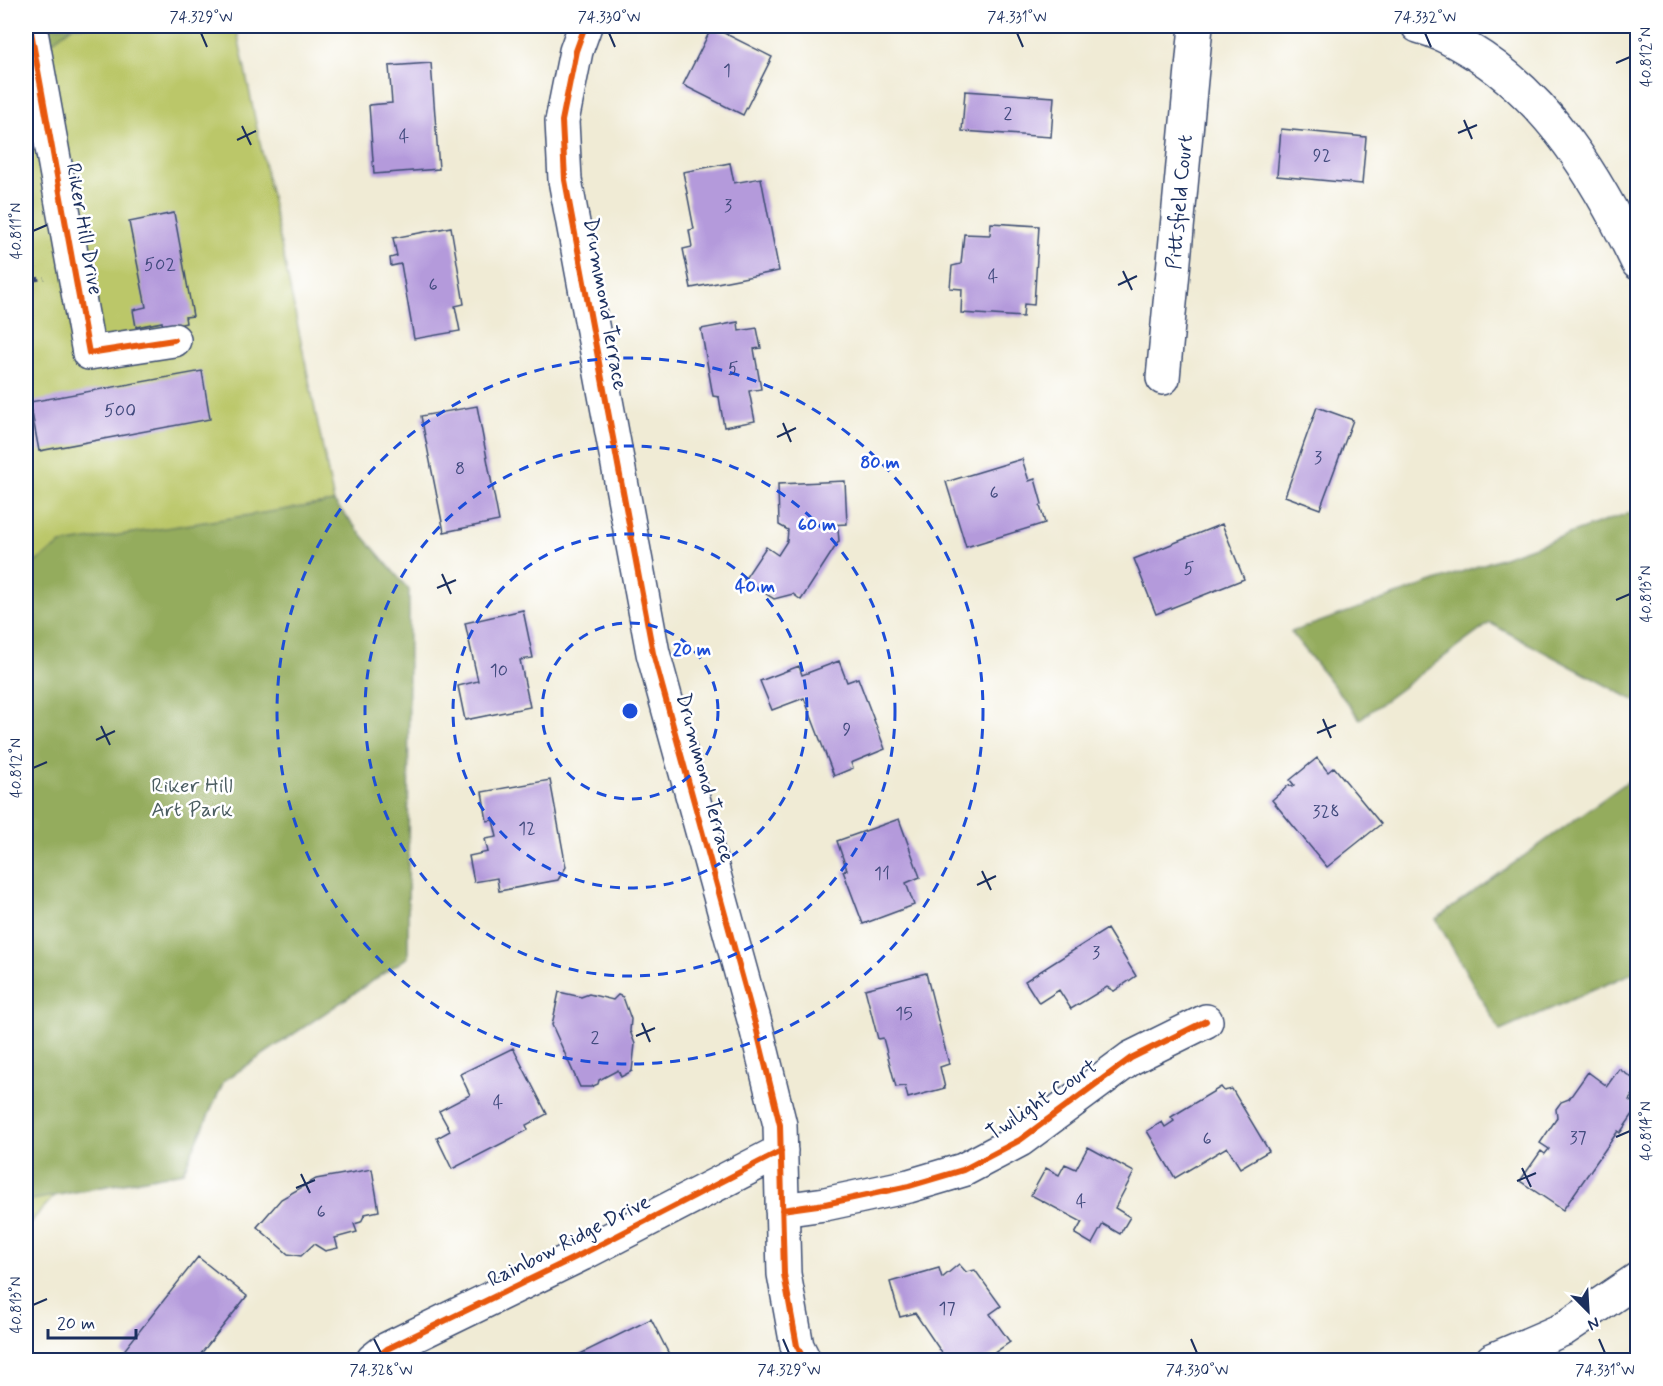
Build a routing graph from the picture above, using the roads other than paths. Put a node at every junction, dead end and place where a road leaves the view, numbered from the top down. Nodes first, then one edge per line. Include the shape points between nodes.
1 (30, 26) edge
2 (585, 26) edge
3 (1196, 26) edge
4 (1418, 26) edge
5 (33, 88) edge
6 (1638, 263) edge
7 (174, 340) dead end
8 (1163, 378) dead end
9 (1206, 1021) dead end
10 (781, 1151) junction
11 (782, 1210) junction
12 (1638, 1279) edge
13 (373, 1360) edge
14 (804, 1360) edge
15 (1492, 1360) edge

1 - 5 street, Riker Hill Drive
2 - 10 street, Drummond Terrace via 562,121 567,191 653,653 756,1027 780,1125
3 - 8 street, Pittsfield Court
4 - 6 street via 1438,31 1487,60 1527,93 1566,137 1616,218
5 - 7 street, Riker Hill Drive via 89,353
9 - 11 street, Twilight Court via 1131,1058 1020,1140 963,1170 909,1186
10 - 11 street, Drummond Terrace
10 - 13 street, Rainbow Ridge Drive via 387,1349
11 - 14 street, Drummond Terrace via 784,1274 797,1346
12 - 15 street via 1564,1329

